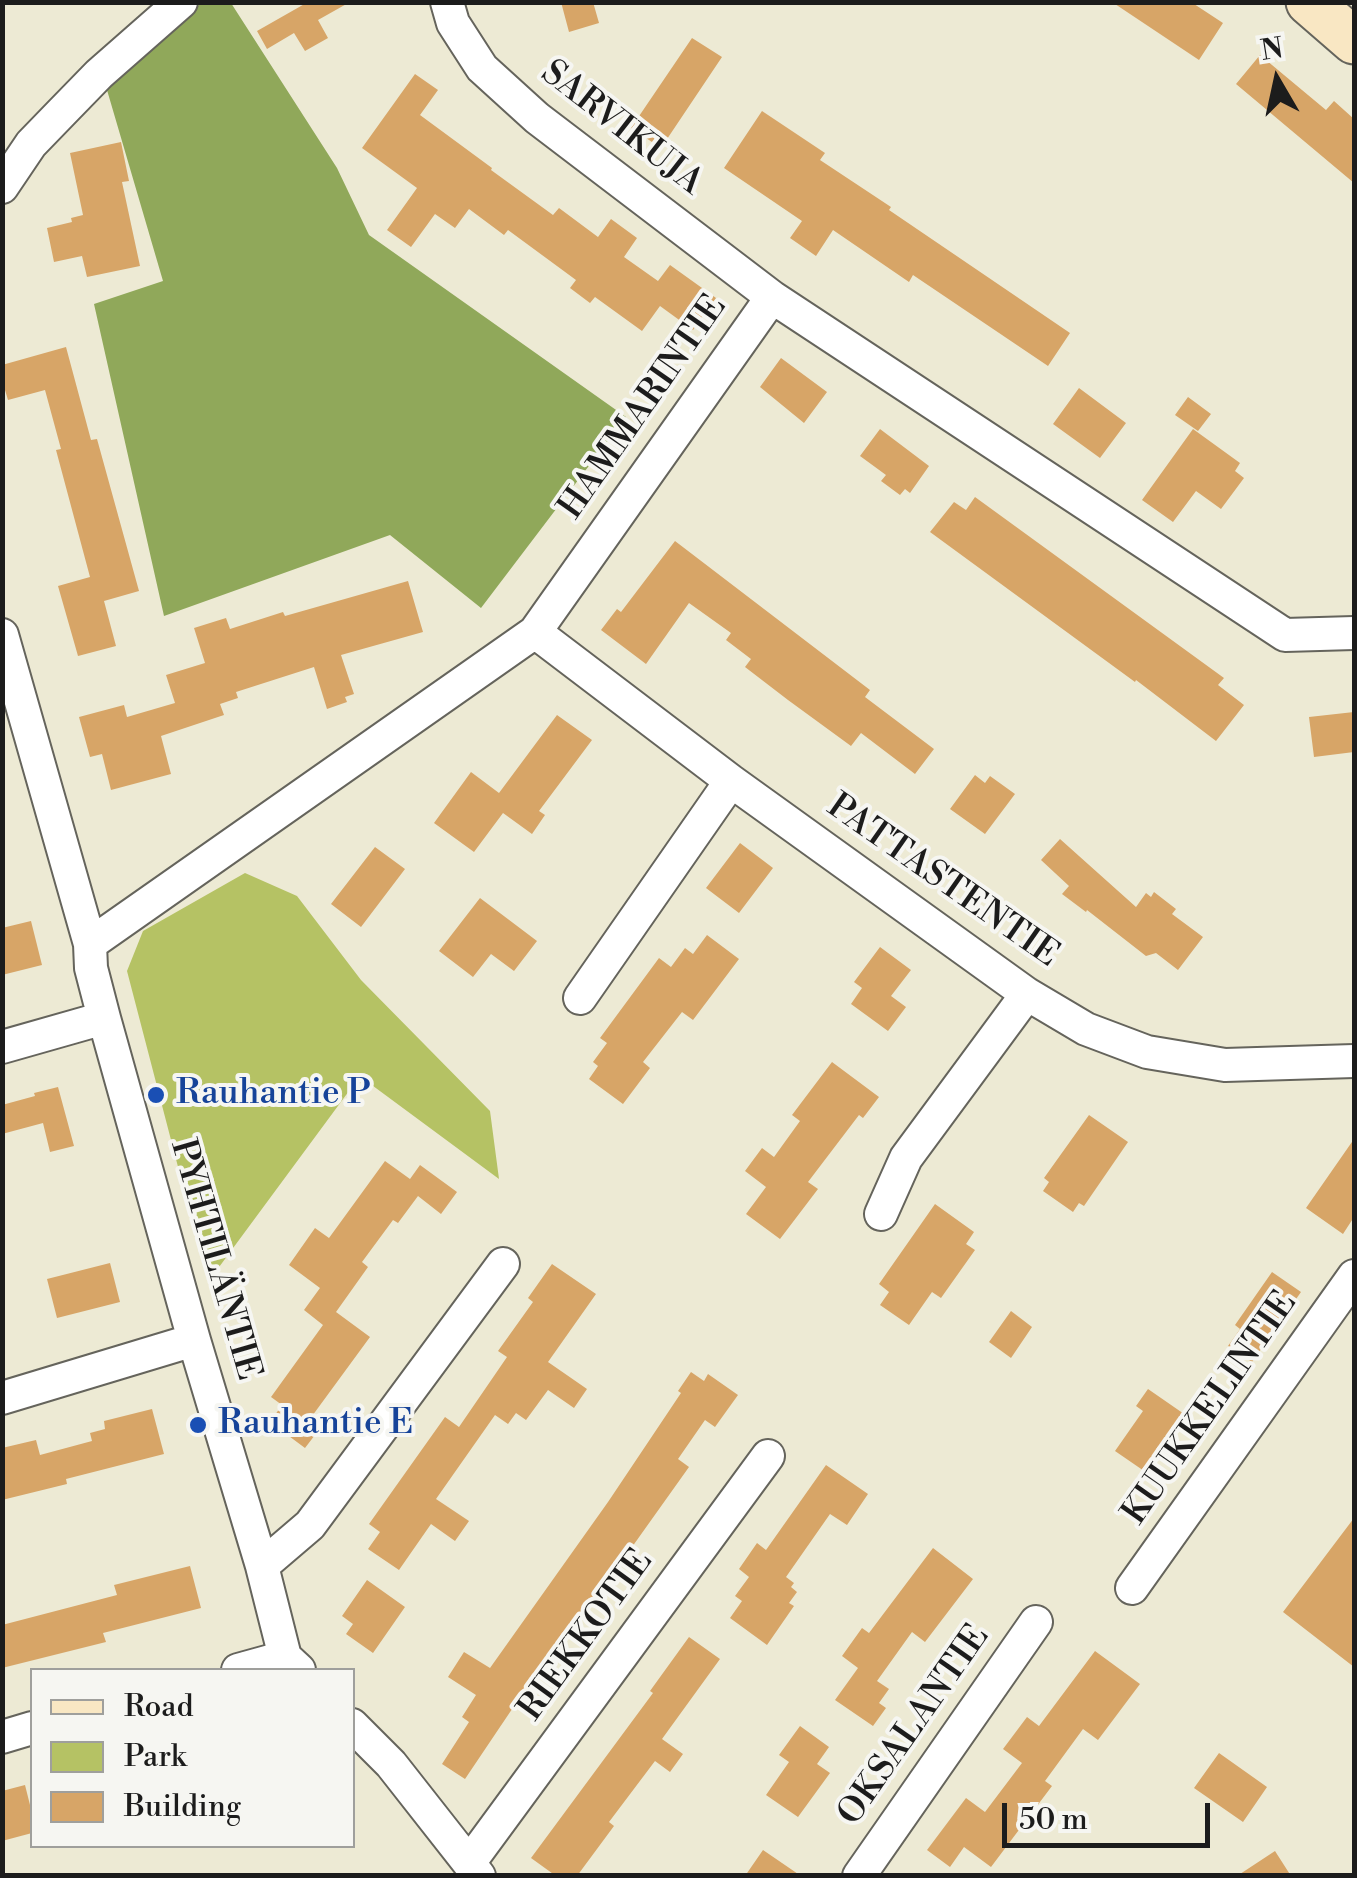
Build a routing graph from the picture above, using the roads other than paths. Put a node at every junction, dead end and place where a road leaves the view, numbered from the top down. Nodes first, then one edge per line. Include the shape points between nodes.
1 (181, 2) edge
2 (447, 2) edge
3 (1309, 2) edge
4 (1354, 41) edge
5 (2, 187) edge
6 (772, 297) junction
7 (535, 632) junction
8 (2, 634) edge
9 (1354, 634) edge
10 (12, 703) edge
11 (731, 781) junction
12 (90, 944) junction
13 (1027, 994) junction
14 (580, 998) dead end
15 (104, 1018) junction
16 (2, 1046) edge
17 (1354, 1062) edge
18 (881, 1214) dead end
19 (503, 1264) dead end
20 (1354, 1276) edge
21 (194, 1340) junction
22 (2, 1398) edge
23 (768, 1456) dead end
24 (262, 1566) junction
25 (1132, 1588) dead end
26 (1036, 1622) dead end
27 (292, 1664) edge
28 (256, 1668) edge
29 (355, 1728) edge
30 (30, 1729) edge
31 (2, 1737) edge
32 (474, 1869) edge
33 (859, 1876) edge

1 - 5 street via 31,144
2 - 6 street, SARVIKUJA via 452,23 482,68 537,118
3 - 4 street
6 - 7 street, HAMMARINTIE
6 - 9 street, HAMMARINTIE via 1285,636
7 - 11 street, PATTASTENTIE
7 - 12 street, HAMMARINTIE
8 - 10 street, PYHTILÄNTIE
10 - 12 street, PYHTILÄNTIE
11 - 13 street, PATTASTENTIE
11 - 14 street
12 - 15 street, PYHTILÄNTIE
13 - 17 street, PATTASTENTIE via 1086,1029 1147,1052 1225,1065
13 - 18 street via 906,1158
15 - 16 street
15 - 21 street, PYHTILÄNTIE
19 - 24 street via 310,1526
20 - 25 street, KUUKKELINTIE
21 - 22 street
21 - 24 street, PYHTILÄNTIE
23 - 32 street, RIEKKOTIE
24 - 27 street, PYHTILÄNTIE
26 - 33 street, OKSALANTIE
27 - 28 street
29 - 32 street
30 - 31 street

